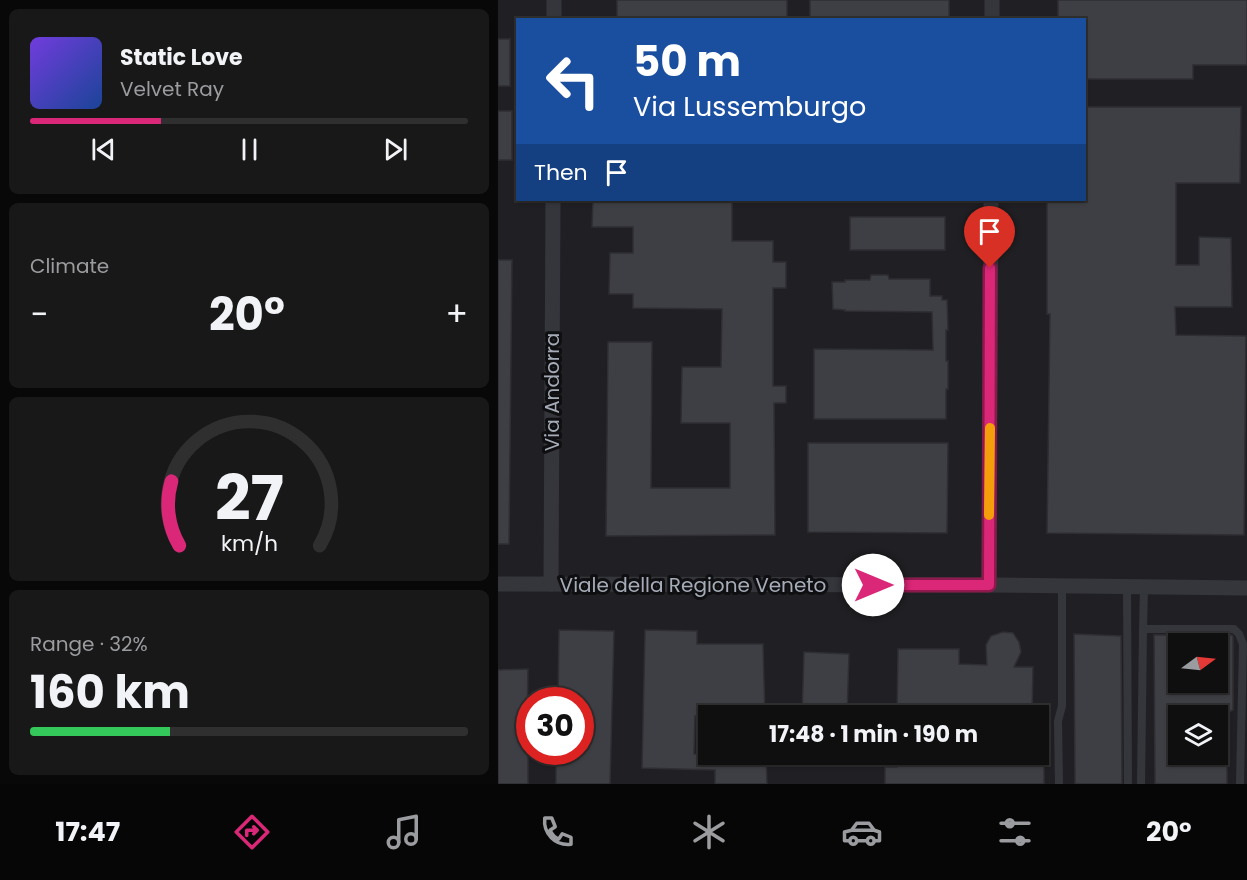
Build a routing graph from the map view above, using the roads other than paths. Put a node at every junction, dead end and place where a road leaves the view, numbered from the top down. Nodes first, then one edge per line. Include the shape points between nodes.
1 (554, 0) edge
2 (992, 0) edge
3 (554, 18) edge
4 (992, 18) edge
5 (553, 201) edge
6 (991, 201) edge
7 (498, 584) edge
8 (551, 584) junction
9 (989, 585) junction
10 (1062, 586) junction
11 (1127, 587) junction
12 (1144, 587) junction
13 (1247, 588) edge
14 (1143, 629) junction
15 (1244, 755) edge
16 (1059, 784) edge
17 (1128, 784) edge
18 (1142, 784) edge
19 (1240, 784) edge

1 - 3 street
2 - 4 street
5 - 8 street, Via Andorra
6 - 9 street
7 - 8 street, Viale della Regione Veneto
8 - 9 street, Viale della Regione Veneto
9 - 10 street, Viale della Regione Veneto
10 - 11 street, Viale della Regione Veneto
10 - 16 lane
11 - 12 street, Viale della Regione Veneto
11 - 17 lane
12 - 13 street, Viale della Regione Veneto
12 - 14 lane
14 - 15 lane via 1234,629 1239,634
14 - 18 lane
15 - 19 lane

